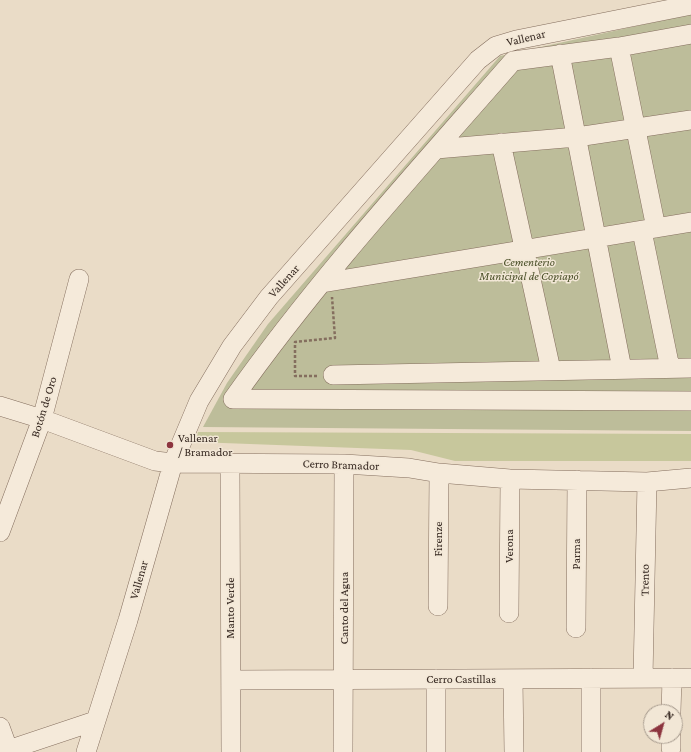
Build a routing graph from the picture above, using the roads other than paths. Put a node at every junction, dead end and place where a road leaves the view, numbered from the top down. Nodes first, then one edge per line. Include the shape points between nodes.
1 (691, 5) edge
2 (691, 34) edge
3 (619, 47) junction
4 (560, 54) junction
5 (691, 120) edge
6 (636, 128) junction
7 (577, 137) junction
8 (501, 143) junction
9 (436, 149) junction
10 (691, 222) edge
11 (649, 230) junction
12 (597, 237) junction
13 (524, 251) junction
14 (79, 279) dead end
15 (329, 282) junction
16 (670, 368) junction
17 (691, 368) edge
18 (622, 369) junction
19 (550, 370) junction
20 (333, 376) road end
21 (691, 401) edge
22 (0, 406) edge
23 (42, 419) junction
24 (173, 463) junction
25 (230, 464) junction
26 (344, 464) junction
27 (439, 473) junction
28 (691, 478) edge
29 (510, 479) junction
30 (577, 480) junction
31 (647, 482) junction
32 (0, 532) edge
33 (438, 606) dead end
34 (509, 613) dead end
35 (576, 628) dead end
36 (592, 678) junction
37 (643, 678) junction
38 (672, 678) junction
39 (691, 678) edge
40 (344, 679) junction
41 (436, 679) junction
42 (513, 679) junction
43 (230, 680) junction
44 (672, 704) edge
45 (95, 721) junction
46 (0, 727) edge
47 (5, 751) edge
48 (86, 752) edge
49 (231, 752) edge
50 (343, 752) edge
51 (436, 752) edge
52 (514, 752) edge
53 (591, 752) edge

1 - 24 street, Vallenar via 516,40 496,46 485,54 269,297 232,346 199,400
2 - 3 street
3 - 4 street
3 - 6 street
4 - 7 street
4 - 9 street via 513,61
5 - 6 street
6 - 7 street
6 - 11 street
7 - 8 street
7 - 12 street
8 - 9 street
8 - 13 street
9 - 15 street
10 - 11 street
11 - 12 street
11 - 16 street
12 - 13 street
12 - 18 street
13 - 15 street
13 - 19 street
14 - 23 street, Botón de Oro
15 - 21 street via 265,353 233,399
16 - 17 street
16 - 18 street
18 - 19 street
19 - 20 street
22 - 23 street, Cerro Bramador
23 - 24 street, Cerro Bramador via 155,461
23 - 32 street, Botón de Oro
24 - 25 street, Cerro Bramador
24 - 45 street, Vallenar via 128,620
25 - 26 street, Cerro Bramador
25 - 43 street, Manto Verde
26 - 27 street, Cerro Bramador via 409,468
26 - 40 street, Canto del Agua
27 - 29 street, Cerro Bramador
27 - 33 street, Firenze
28 - 31 street, Cerro Bramador
29 - 30 street, Cerro Bramador
29 - 34 street, Verona
30 - 31 street, Cerro Bramador
30 - 35 street, Parma
31 - 37 street, Trento
36 - 37 street, Cerro Castillas
36 - 42 street, Cerro Castillas
36 - 53 street
37 - 38 street, Cerro Castillas
38 - 39 street, Cerro Castillas
38 - 44 street
40 - 41 street, Cerro Castillas
40 - 43 street, Cerro Castillas
40 - 50 street, Canto del Agua
41 - 42 street, Cerro Castillas
41 - 51 street
42 - 52 street
43 - 49 street, Manto Verde
45 - 47 street
45 - 48 street, Vallenar
46 - 47 street

